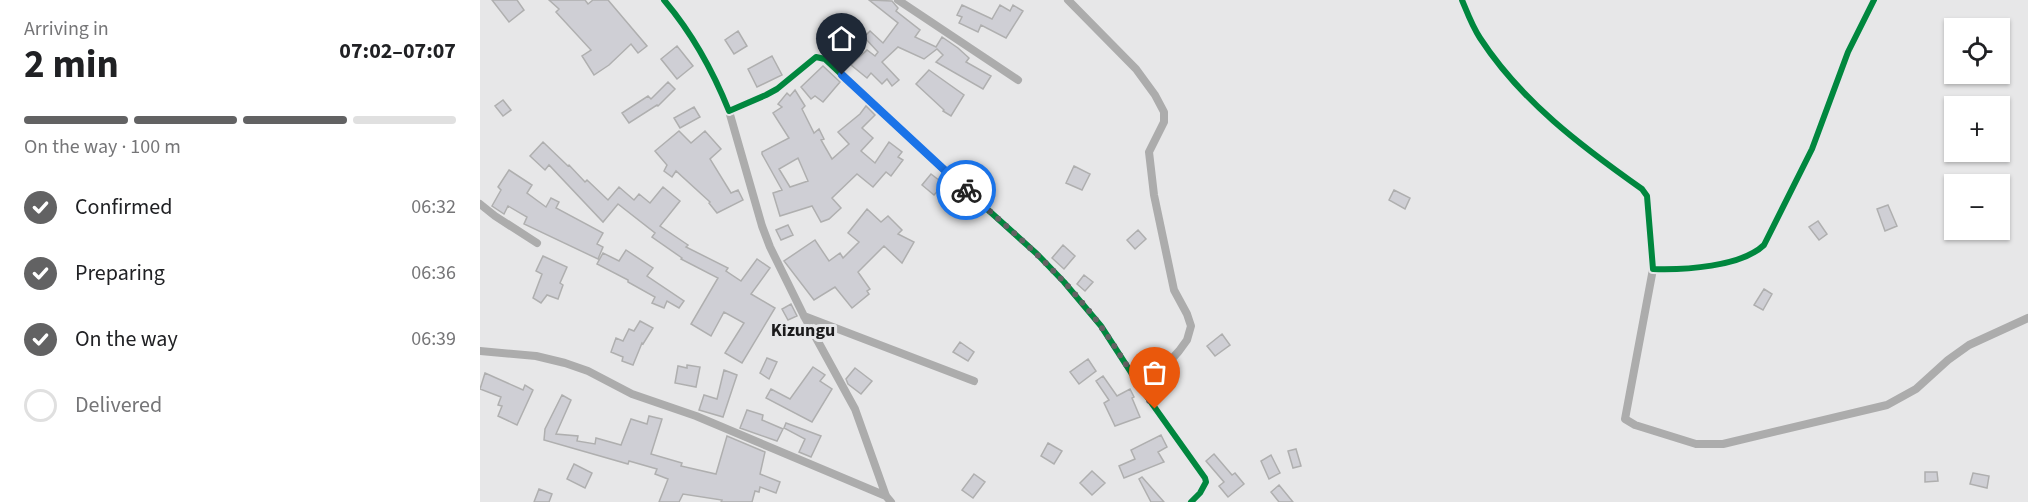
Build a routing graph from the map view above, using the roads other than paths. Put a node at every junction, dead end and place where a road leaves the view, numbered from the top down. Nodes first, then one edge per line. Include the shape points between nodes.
1 (663, 0) edge
2 (898, 0) edge
3 (1068, 0) edge
4 (1462, 0) edge
5 (1874, 0) edge
6 (1018, 80) dead end
7 (729, 111) junction
8 (480, 204) edge
9 (537, 243) dead end
10 (1653, 270) junction
11 (804, 316) junction
12 (2028, 318) edge
13 (480, 351) edge
14 (974, 381) dead end
15 (1143, 391) junction
16 (888, 499) edge
17 (1191, 502) edge

1 - 7 street via 697,45
2 - 6 street
3 - 15 street via 1136,69 1164,112 1164,122 1149,152 1154,195 1174,290 1191,326 1179,351
4 - 10 street via 1479,37 1513,83 1558,126 1647,196
5 - 10 street via 1848,52 1812,149 1764,245 1740,260
7 - 11 street via 762,226
7 - 15 street via 766,95 816,57 825,59 1064,282 1101,326
8 - 9 street
10 - 12 street via 1625,419 1696,444 1723,444 1887,405 1916,389 1969,345
11 - 14 street
11 - 16 street via 855,409
13 - 16 street via 565,363
15 - 17 street via 1205,478 1200,493

